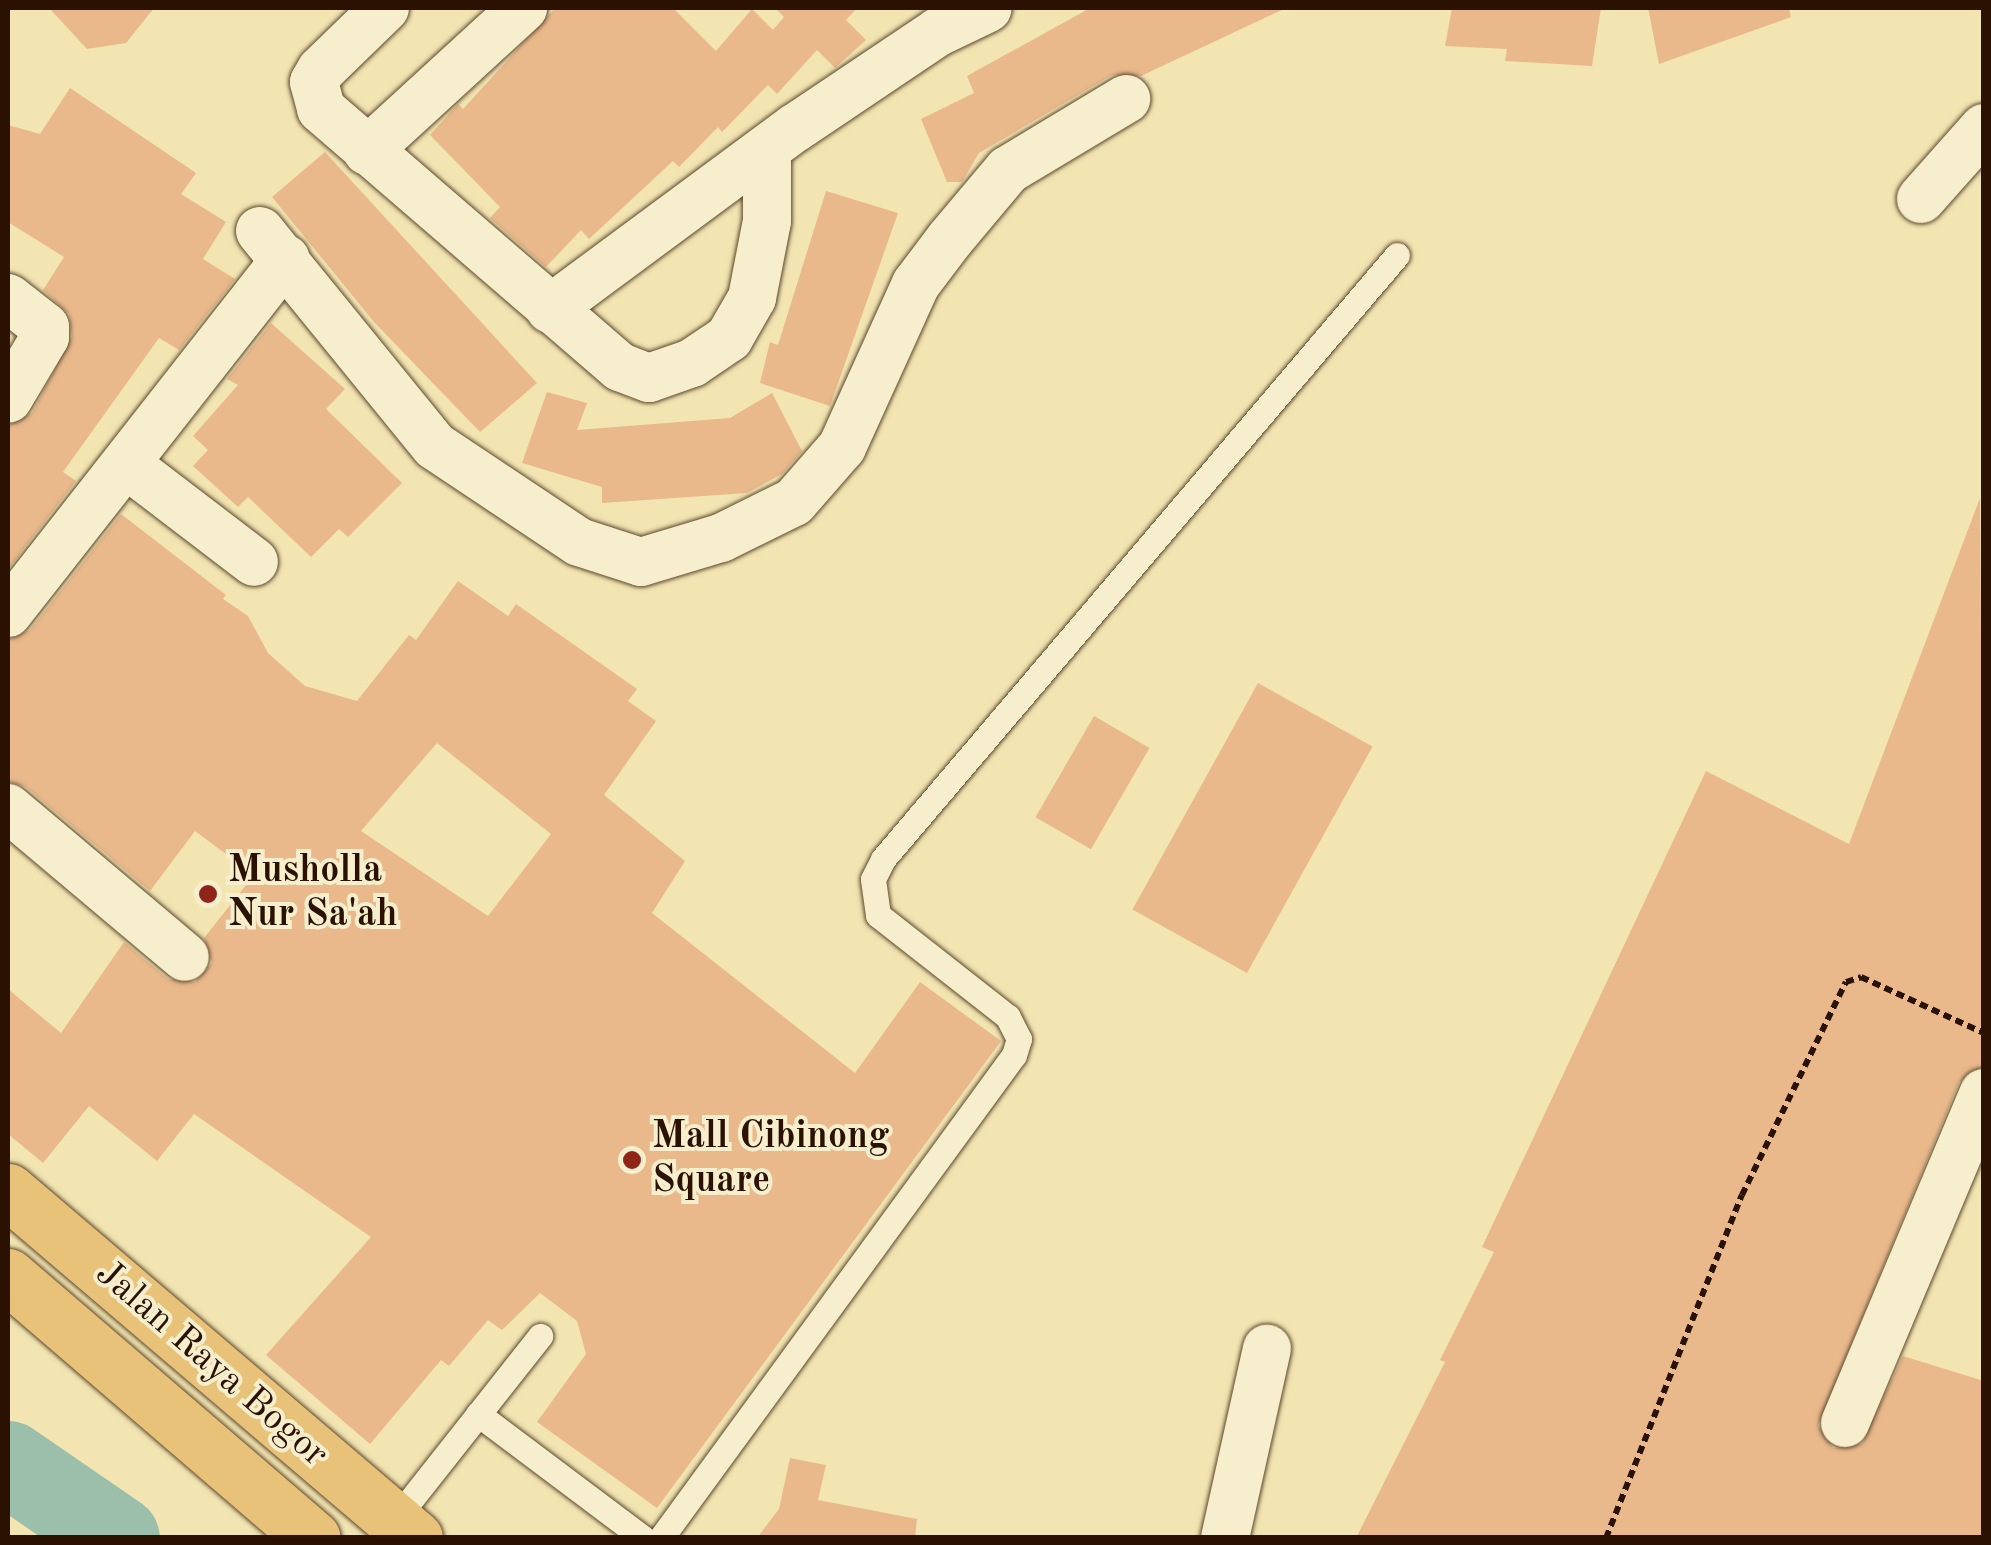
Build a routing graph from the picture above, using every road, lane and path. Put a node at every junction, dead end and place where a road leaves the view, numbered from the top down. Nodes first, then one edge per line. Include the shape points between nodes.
1 (385, 8) edge
2 (524, 8) edge
3 (988, 8) edge
4 (926, 20) edge
5 (1126, 99) dead end
6 (1984, 128) edge
7 (367, 152) junction
8 (767, 152) junction
9 (1921, 198) dead end
10 (1397, 256) dead end
11 (8, 298) edge
12 (550, 309) junction
13 (8, 399) edge
14 (126, 464) junction
15 (254, 562) dead end
16 (16, 588) edge
17 (8, 808) edge
18 (185, 956) dead end
19 (1984, 1033) edge
20 (1984, 1093) edge
21 (8, 1191) edge
22 (8, 1276) edge
23 (540, 1336) dead end
24 (1267, 1349) dead end
25 (478, 1414) junction
26 (1845, 1423) dead end
27 (405, 1530) edge
28 (313, 1538) edge
29 (643, 1538) edge
30 (661, 1538) edge
31 (1225, 1538) edge
32 (1606, 1538) edge

1 - 7 street via 314,82 320,109
2 - 7 street
3 - 4 street
4 - 8 street
5 - 14 street via 1008,170 916,284 842,447 794,502 720,538 641,562 579,542 436,446 273,245
6 - 9 street
7 - 12 street
8 - 12 street
8 - 12 street via 766,221 752,298 728,338 692,363 649,378 620,366
10 - 30 lane via 882,859 872,890 878,915 1008,1017 1019,1039 1014,1055
11 - 13 street via 44,326 45,337
14 - 15 street
14 - 16 street
17 - 18 street
19 - 32 path via 1861,977 1846,982 1742,1196
20 - 26 street
21 - 27 highway, Jalan Raya Bogor
22 - 28 highway, Jalan Raya Bogor
23 - 25 lane
24 - 31 street
25 - 27 lane
25 - 29 lane

